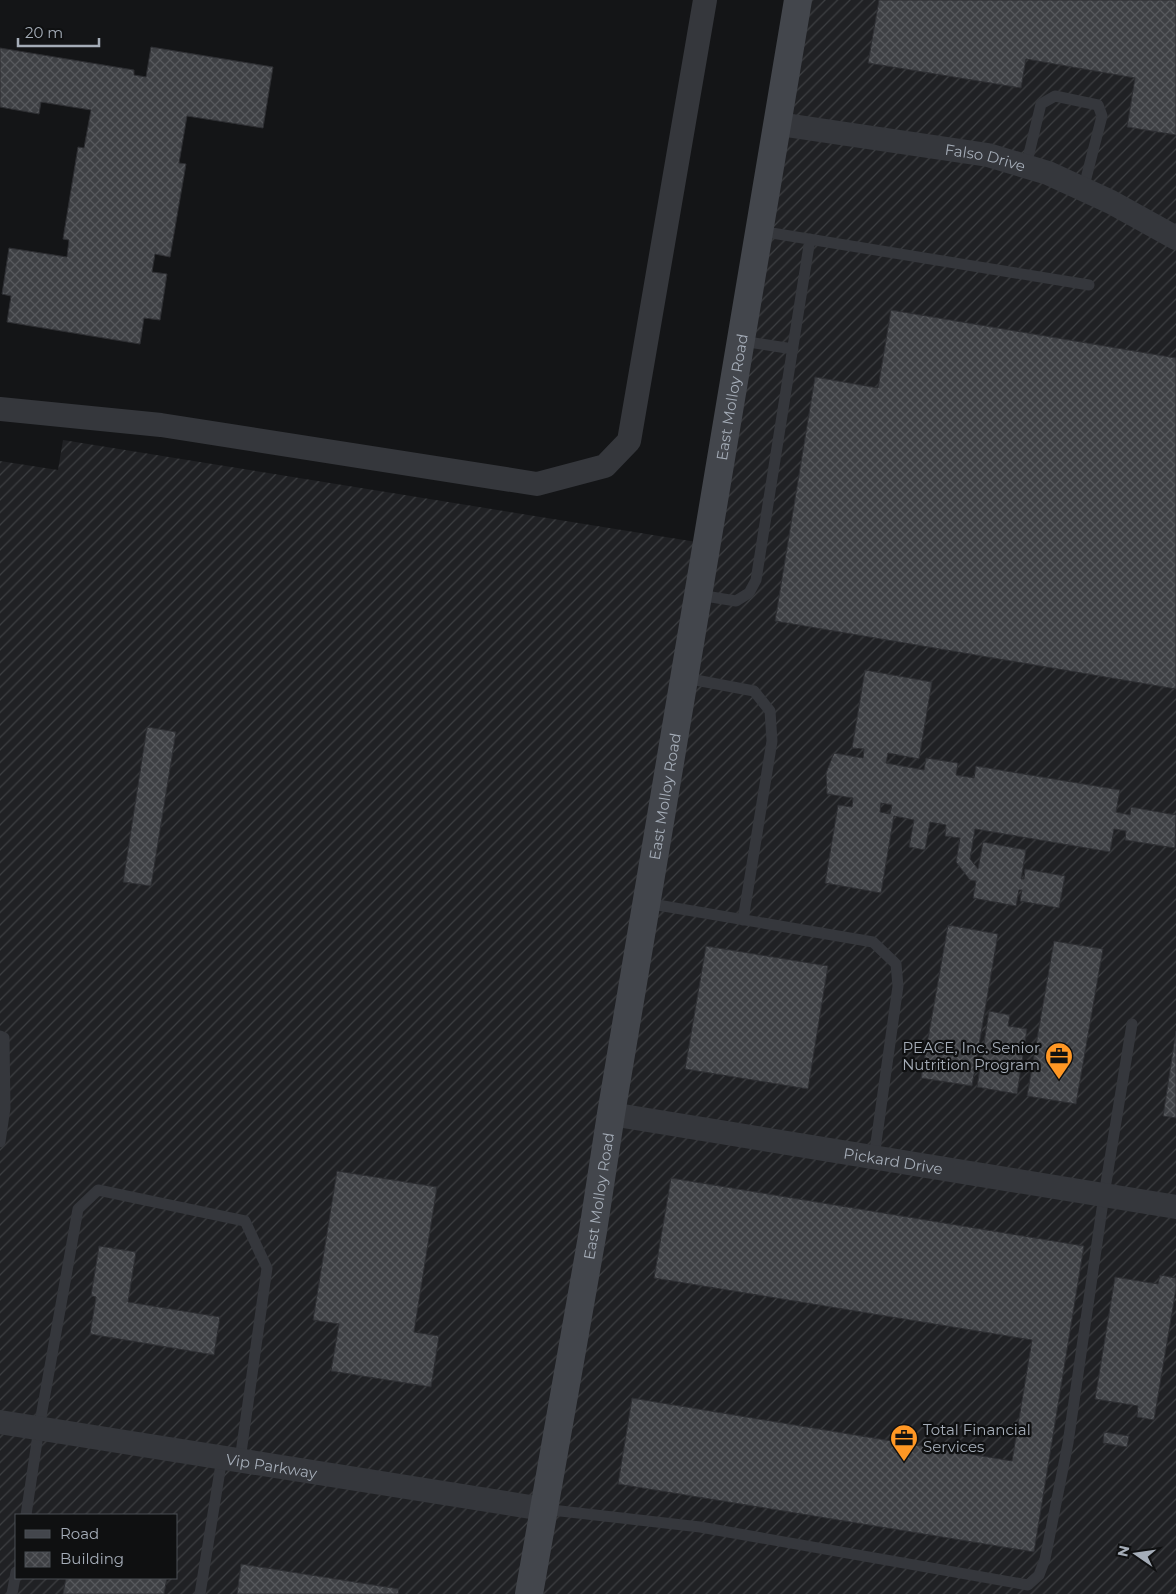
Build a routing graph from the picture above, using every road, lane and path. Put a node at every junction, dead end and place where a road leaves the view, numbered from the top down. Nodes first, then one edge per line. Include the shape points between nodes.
1 (705, 0) edge
2 (798, 0) edge
3 (779, 124) junction
4 (1026, 166) junction
5 (1083, 190) junction
6 (760, 231) junction
7 (1176, 238) edge
8 (810, 239) junction
9 (1089, 285) dead end
10 (742, 341) junction
11 (793, 349) junction
12 (0, 409) edge
13 (699, 595) junction
14 (685, 678) junction
15 (646, 903) junction
16 (743, 920) junction
17 (1132, 1024) dead end
18 (0, 1036) edge
19 (611, 1114) junction
20 (0, 1142) edge
21 (874, 1157) junction
22 (1104, 1195) junction
23 (1176, 1207) edge
24 (0, 1422) edge
25 (39, 1428) junction
26 (231, 1459) junction
27 (543, 1509) junction
28 (26, 1514) edge
29 (15, 1578) edge
30 (12, 1594) edge
31 (200, 1594) edge
32 (530, 1594) edge

1 - 12 street via 629,441 605,466 537,484 161,425
2 - 3 street, East Molloy Road
3 - 4 street, Falso Drive via 988,155
3 - 6 street, East Molloy Road
4 - 5 street, Falso Drive
4 - 5 lane via 1041,104 1055,96 1098,105 1102,116
5 - 7 street, Falso Drive
6 - 8 lane
6 - 10 street, East Molloy Road
8 - 9 lane
8 - 11 lane
10 - 11 lane
10 - 13 street, East Molloy Road
11 - 13 lane via 756,580 749,593 736,601
13 - 14 street, East Molloy Road
14 - 15 street, East Molloy Road
14 - 16 lane via 754,691 770,712 772,741
15 - 16 lane
15 - 19 street, East Molloy Road
16 - 21 lane via 873,942 896,964 898,986
17 - 22 lane
18 - 20 lane via 4,1038 5,1108
19 - 21 street, Pickard Drive
19 - 27 street, East Molloy Road via 594,1231
21 - 22 street, Pickard Drive
22 - 23 street, Pickard Drive
22 - 27 lane via 1068,1443 1045,1559 1038,1575 1028,1585 700,1527
24 - 25 street, Vip Parkway
25 - 26 street, Vip Parkway
25 - 26 lane via 78,1209 98,1190 245,1221 267,1268
25 - 28 lane
26 - 27 street, Vip Parkway
26 - 31 lane
27 - 32 street, East Molloy Road
29 - 30 lane

